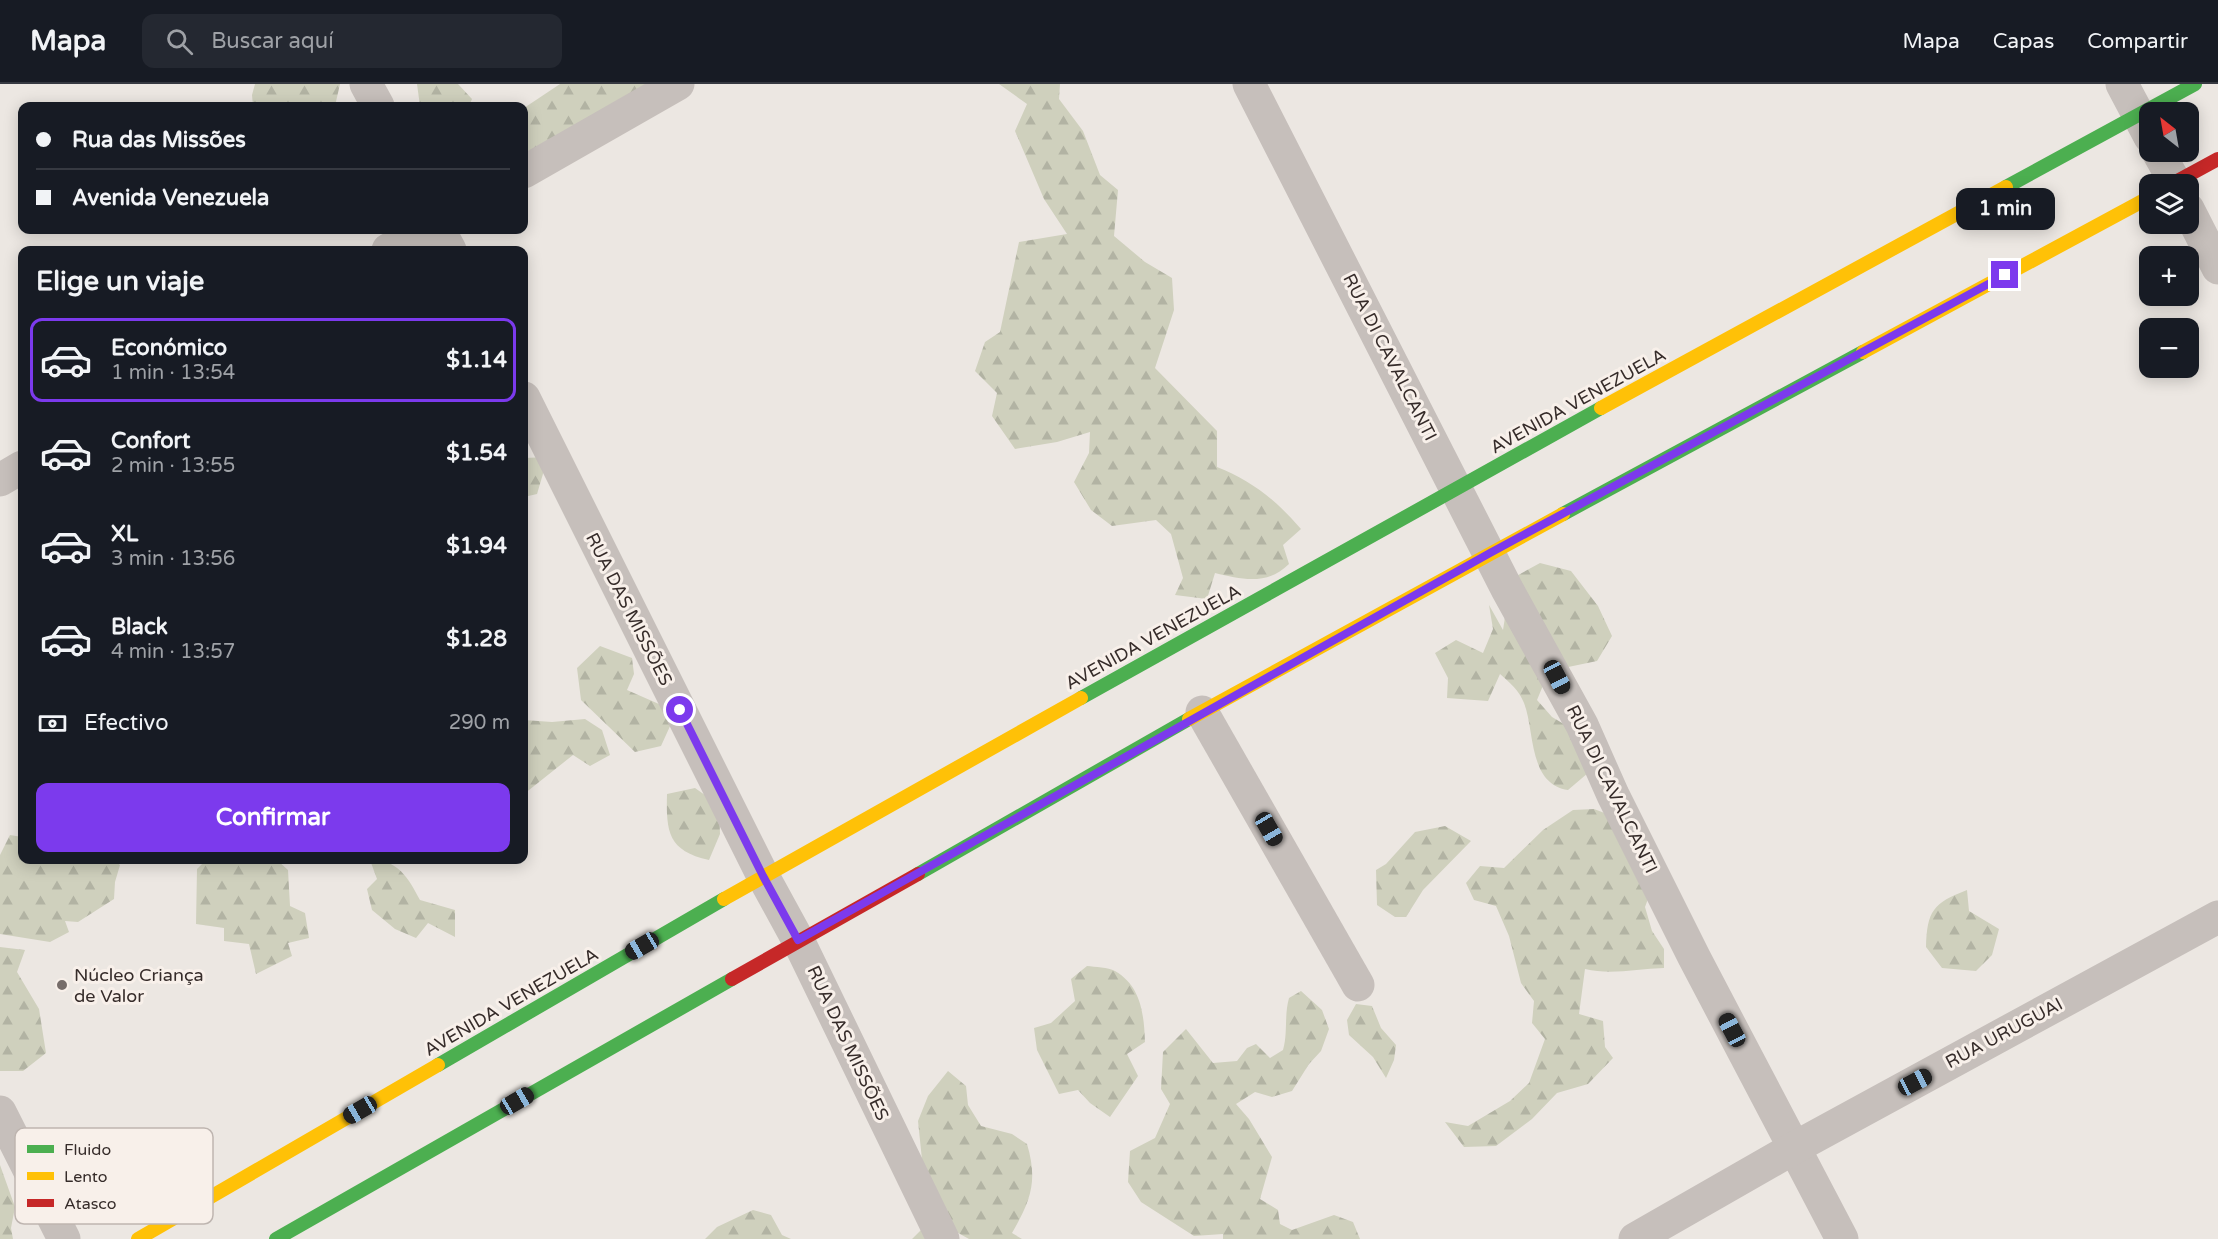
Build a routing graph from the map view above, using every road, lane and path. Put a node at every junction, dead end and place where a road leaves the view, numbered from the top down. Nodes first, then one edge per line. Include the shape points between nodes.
1 (366, 84) edge
2 (678, 84) edge
3 (1249, 84) edge
4 (2122, 84) edge
5 (2195, 84) edge
6 (376, 102) edge
7 (2174, 102) edge
8 (2139, 117) edge
9 (2139, 130) edge
10 (2218, 159) edge
11 (528, 170) edge
12 (2197, 174) edge
13 (2139, 209) edge
14 (417, 234) edge
15 (2197, 234) edge
16 (395, 246) edge
17 (2218, 268) edge
18 (528, 406) edge
19 (18, 469) edge
20 (0, 480) edge
21 (1457, 487) junction
22 (1490, 553) junction
23 (1202, 712) junction
24 (763, 876) junction
25 (2218, 917) edge
26 (798, 940) junction
27 (1358, 985) dead end
28 (0, 1112) edge
29 (15, 1142) edge
30 (1794, 1148) junction
31 (213, 1195) edge
32 (56, 1224) edge
33 (164, 1224) edge
34 (64, 1239) edge
35 (138, 1239) edge
36 (276, 1239) edge
37 (943, 1239) edge
38 (1635, 1239) edge
39 (1842, 1239) edge

1 - 6 street
2 - 11 street
3 - 21 street, RUA DI CAVALCANTI
4 - 8 street
5 - 7 main road, AVENIDA VENEZUELA
9 - 21 main road, AVENIDA VENEZUELA
10 - 12 main road
13 - 22 main road
14 - 16 street
15 - 17 street
18 - 24 street, RUA DAS MISSÕES
19 - 20 street
21 - 22 street, RUA DI CAVALCANTI
21 - 24 main road, AVENIDA VENEZUELA
22 - 23 main road
22 - 30 street, RUA DI CAVALCANTI via 1582,725 1613,795
23 - 26 main road
23 - 27 street
24 - 26 street, RUA DAS MISSÕES
24 - 31 main road, AVENIDA VENEZUELA
25 - 30 street, RUA URUGUAI
26 - 36 main road
26 - 37 street, RUA DAS MISSÕES
28 - 29 street
30 - 38 street, RUA URUGUAI
30 - 39 street, RUA DI CAVALCANTI
32 - 34 street
33 - 35 main road, AVENIDA VENEZUELA

